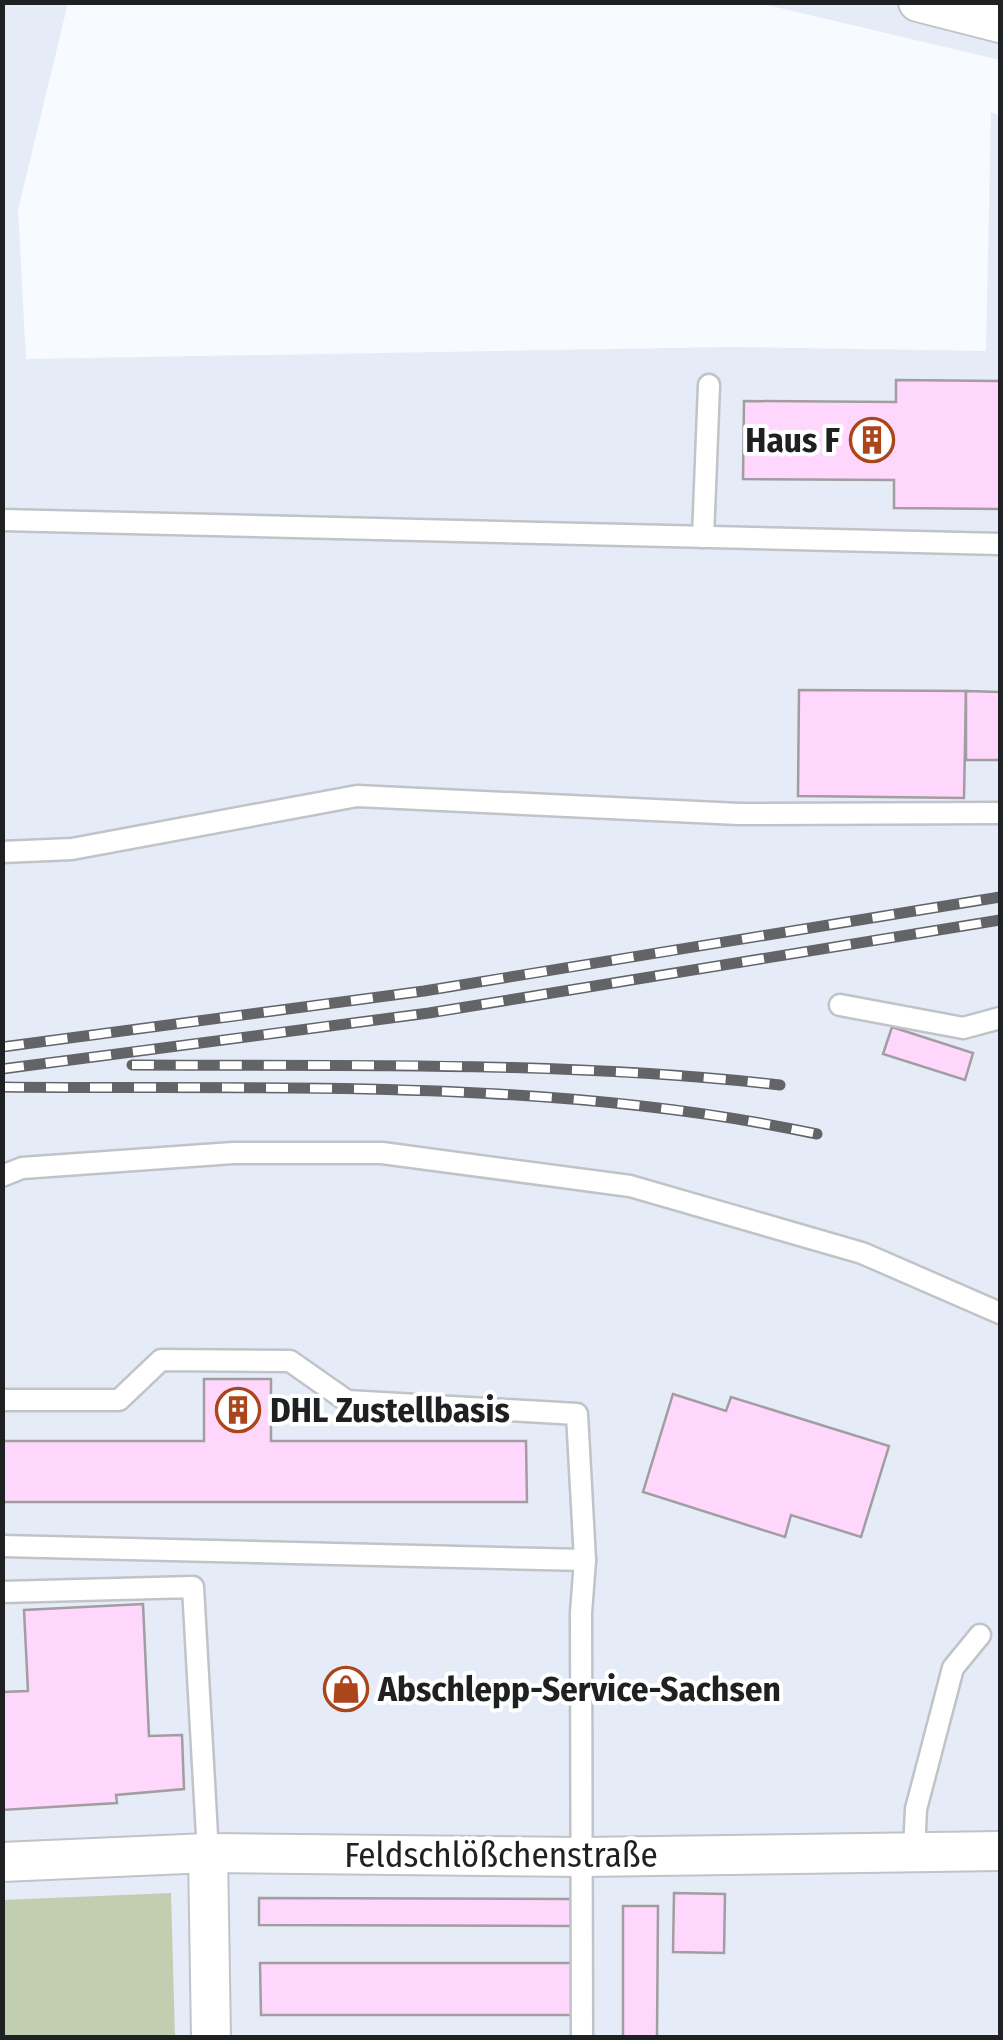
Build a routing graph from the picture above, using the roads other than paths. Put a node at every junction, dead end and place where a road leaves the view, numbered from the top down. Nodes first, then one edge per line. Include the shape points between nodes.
1 (918, 2) edge
2 (1000, 22) edge
3 (709, 385) dead end
4 (2, 520) edge
5 (703, 537) junction
6 (1000, 544) edge
7 (1000, 813) edge
8 (2, 852) edge
9 (840, 1005) dead end
10 (1000, 1018) edge
11 (2, 1176) edge
12 (1000, 1314) edge
13 (2, 1400) edge
14 (2, 1546) edge
15 (585, 1560) junction
16 (2, 1592) edge
17 (980, 1635) dead end
18 (914, 1851) junction
19 (1000, 1852) edge
20 (208, 1854) junction
21 (584, 1857) junction
22 (2, 1862) edge
23 (211, 2038) edge
24 (582, 2038) edge

1 - 2 street
3 - 5 lane
4 - 5 lane
5 - 6 lane
7 - 8 lane via 739,814 357,796 72,849
9 - 10 lane via 963,1028
11 - 12 lane via 22,1168 233,1153 382,1153 611,1184 862,1252
13 - 15 lane via 119,1400 161,1360 290,1361 347,1401 577,1414
14 - 15 lane
15 - 21 lane
16 - 20 lane via 193,1587
17 - 18 lane via 953,1668 916,1809
18 - 19 street, Feldschlößchenstraße
18 - 21 street, Feldschlößchenstraße
20 - 21 street, Feldschlößchenstraße
20 - 22 street, Feldschlößchenstraße
20 - 23 street
21 - 24 lane

